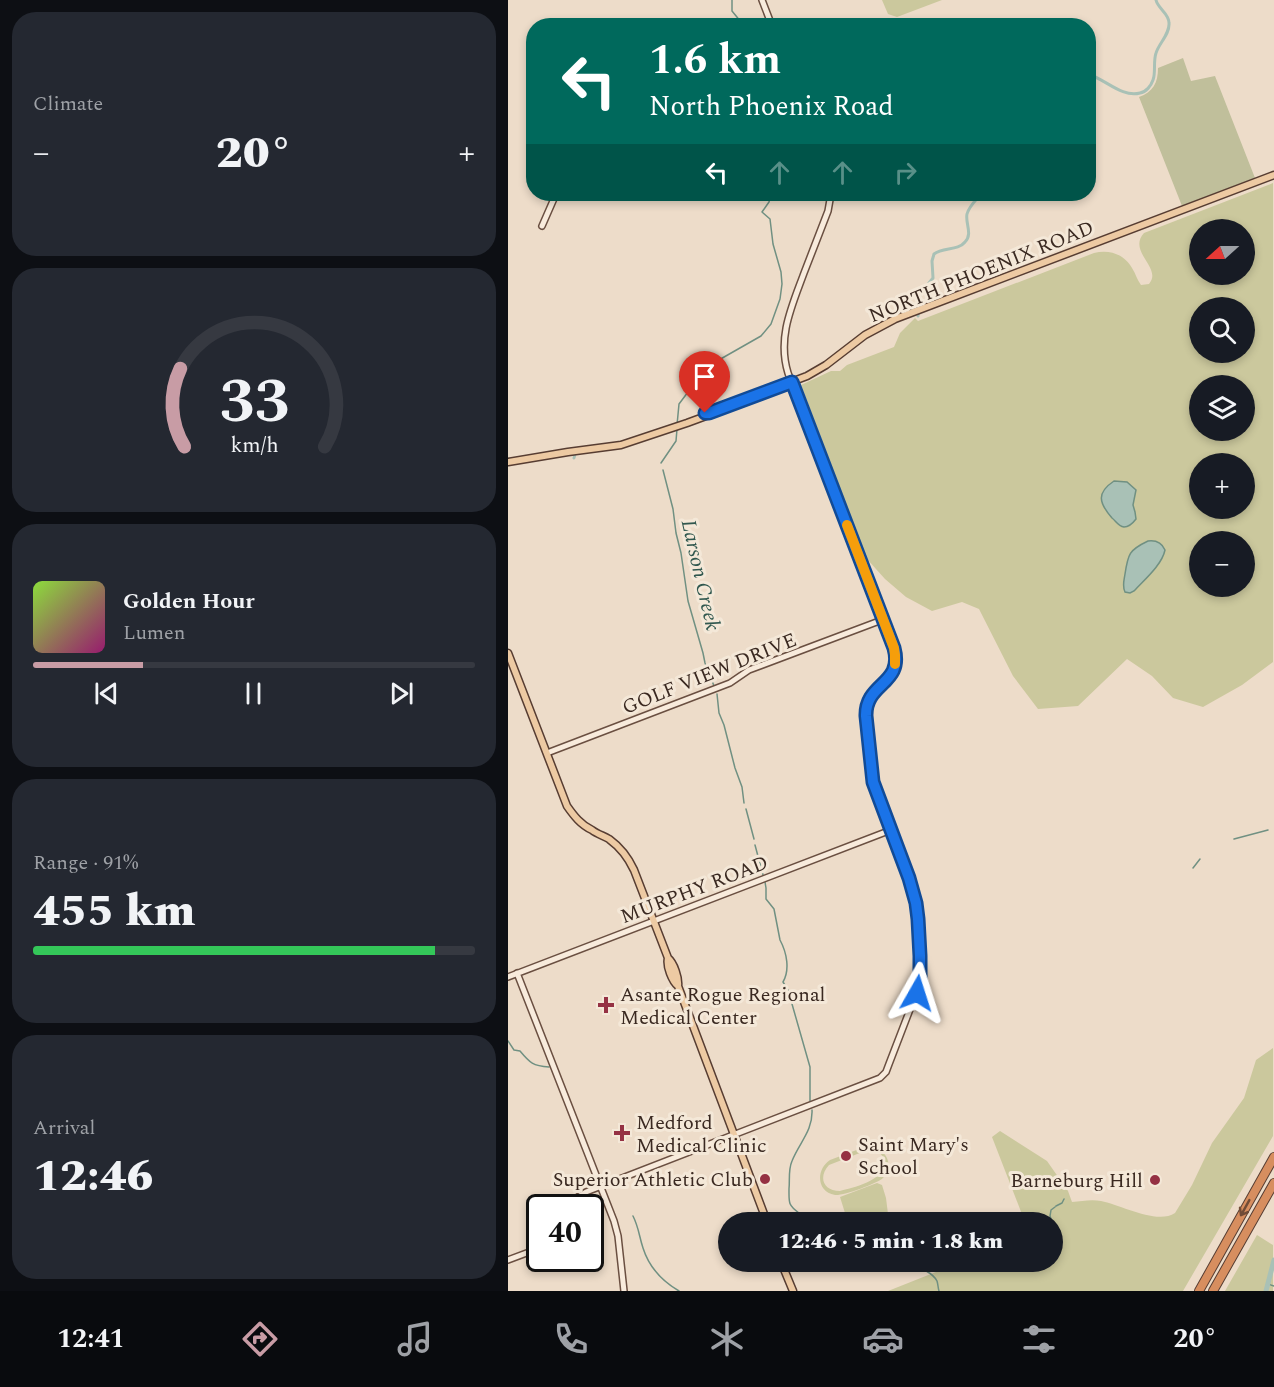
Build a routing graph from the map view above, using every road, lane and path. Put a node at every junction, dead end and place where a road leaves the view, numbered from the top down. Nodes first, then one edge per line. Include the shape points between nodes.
1 (762, 0) edge
2 (769, 18) edge
3 (1273, 175) edge
4 (553, 201) edge
5 (830, 201) edge
6 (542, 226) dead end
7 (792, 382) junction
8 (508, 462) edge
9 (882, 620) junction
10 (508, 653) edge
11 (547, 753) junction
12 (890, 830) junction
13 (654, 920) junction
14 (517, 973) junction
15 (508, 977) edge
16 (734, 1135) junction
17 (1273, 1157) edge
18 (1273, 1183) edge
19 (601, 1186) junction
20 (584, 1194) edge
21 (763, 1212) edge
22 (526, 1253) edge
23 (508, 1260) edge
24 (785, 1272) edge
25 (624, 1291) edge
26 (793, 1291) edge
27 (1198, 1291) edge
28 (1213, 1291) edge

1 - 2 street
3 - 7 main road, NORTH PHOENIX ROAD via 912,313 874,330 819,369
4 - 6 street
5 - 7 street via 785,329 784,356
7 - 8 main road, NORTH PHOENIX ROAD via 620,445
7 - 9 street
9 - 11 street, GOLF VIEW DRIVE
9 - 12 street via 895,653 895,666 888,680 871,696 866,716 873,782
10 - 11 main road
11 - 13 main road via 571,812 584,826 617,846 629,860
12 - 13 street, MURPHY ROAD
12 - 16 street via 916,903 920,977 914,1003 883,1076
13 - 14 street, MURPHY ROAD
13 - 16 main road
14 - 15 street, MURPHY ROAD
14 - 19 street
16 - 19 street
16 - 21 main road
17 -> 27 highway
18 - 28 highway
19 - 20 street
19 - 25 street via 616,1229
22 - 23 street
24 - 26 main road

